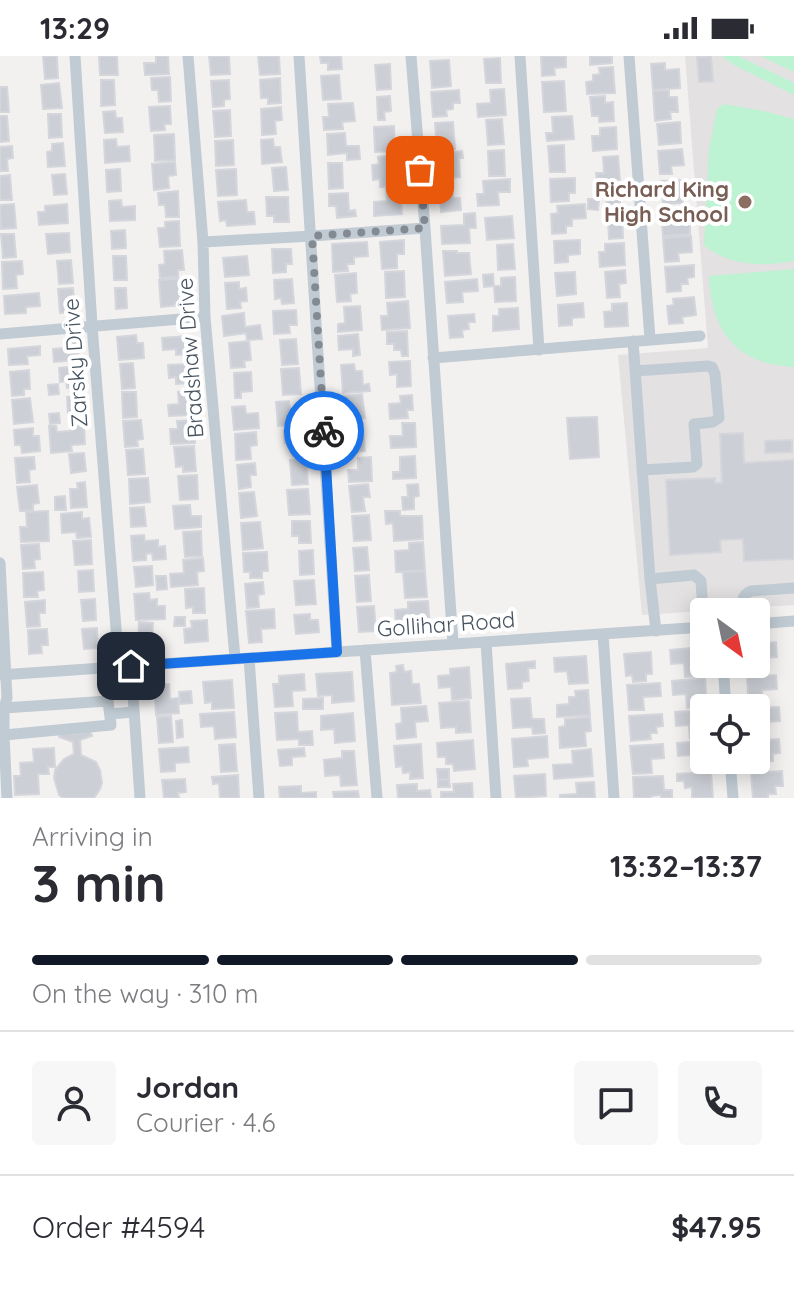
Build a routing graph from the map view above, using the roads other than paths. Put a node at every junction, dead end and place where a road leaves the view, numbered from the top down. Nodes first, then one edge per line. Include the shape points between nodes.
1 (75, 56) edge
2 (188, 56) edge
3 (299, 56) edge
4 (411, 56) edge
5 (520, 56) edge
6 (629, 56) edge
7 (425, 228) junction
8 (312, 236) junction
9 (203, 242) junction
10 (205, 317) junction
11 (92, 325) junction
12 (0, 334) edge
13 (700, 336) dead end
14 (650, 339) junction
15 (633, 341) junction
16 (539, 350) junction
17 (433, 358) junction
18 (635, 371) junction
19 (642, 470) junction
20 (0, 563) edge
21 (650, 579) junction
22 (794, 588) edge
23 (702, 598) edge
24 (742, 598) edge
25 (794, 621) edge
26 (770, 623) edge
27 (690, 628) edge
28 (656, 631) junction
29 (603, 634) junction
30 (486, 642) junction
31 (453, 644) junction
32 (365, 650) junction
33 (337, 652) junction
34 (235, 658) junction
35 (249, 658) junction
36 (125, 666) junction
37 (3, 674) edge
38 (2, 708) edge
39 (134, 712) junction
40 (110, 714) junction
41 (2, 735) edge
42 (731, 774) edge
43 (7, 798) edge
44 (140, 798) edge
45 (259, 798) edge
46 (377, 798) edge
47 (496, 798) edge
48 (614, 798) edge
49 (733, 798) edge

1 - 11 street, Zarsky Drive
2 - 9 street, Bradshaw Drive
3 - 8 street
4 - 7 street
5 - 16 street
6 - 14 street
7 - 8 street
7 - 17 street
8 - 9 street
8 - 33 street
9 - 10 street, Bradshaw Drive
10 - 11 street
10 - 34 street, Bradshaw Drive
11 - 12 street
11 - 36 street, Zarsky Drive
13 - 14 street
14 - 15 street
15 - 16 street
15 - 18 street
16 - 17 street
17 - 31 street
18 - 19 street
18 - 19 street via 712,367 719,418 694,424 693,467
19 - 21 street
20 - 37 street
21 - 23 street via 694,575 701,581
21 - 28 street
22 - 24 street via 751,591
25 - 26 street
27 - 28 street, Gollihar Road
28 - 29 street, Gollihar Road
29 - 30 street, Gollihar Road
29 - 48 street
30 - 31 street, Gollihar Road
30 - 47 street
31 - 32 street, Gollihar Road
32 - 33 street, Gollihar Road
32 - 46 street
33 - 35 street, Gollihar Road
34 - 35 street, Gollihar Road
34 - 36 street, Gollihar Road
35 - 45 street
36 - 37 street, Gollihar Road
36 - 39 street, Zarsky Drive
37 - 38 street via 7,698
38 - 40 street via 108,701
38 - 41 street
39 - 40 street
39 - 44 street, Zarsky Drive
40 - 41 street via 111,725
41 - 43 street
42 - 49 street

